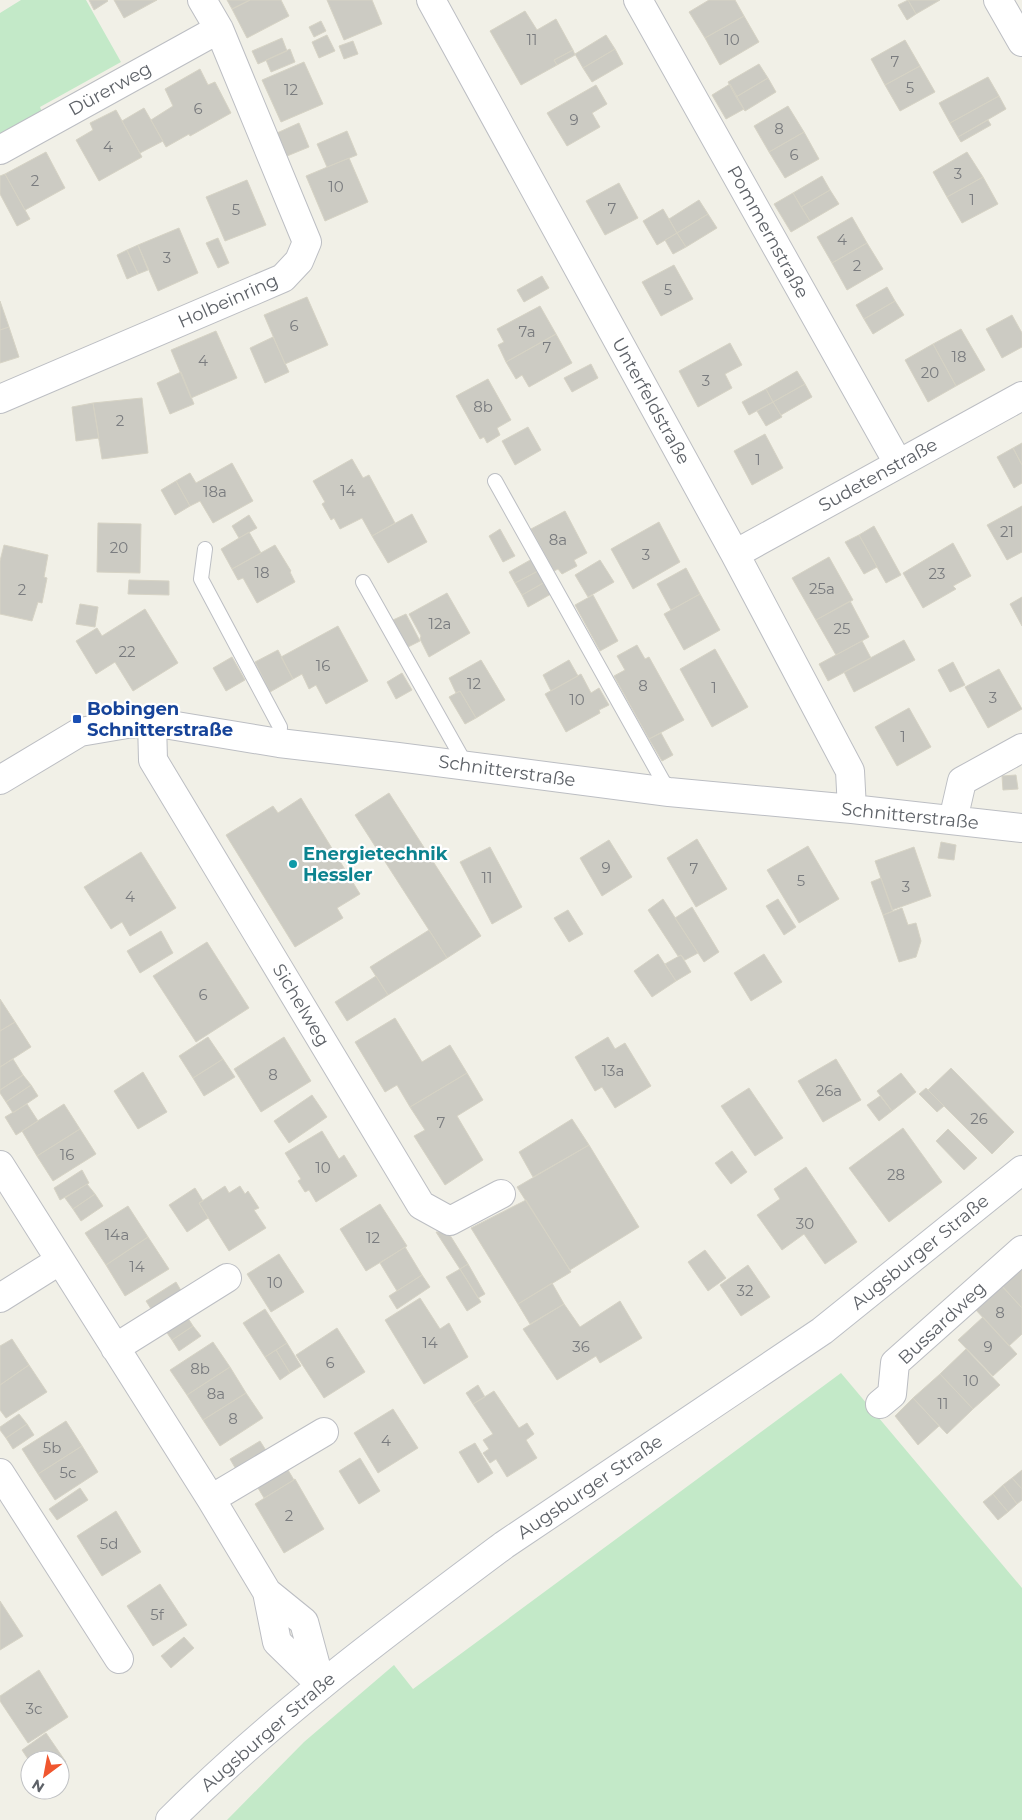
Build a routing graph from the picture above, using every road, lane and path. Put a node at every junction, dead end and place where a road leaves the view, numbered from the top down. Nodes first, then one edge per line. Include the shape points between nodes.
1 (202, 0) edge
2 (431, 0) edge
3 (638, 0) edge
4 (998, 0) edge
5 (219, 28) junction
6 (1022, 42) edge
7 (0, 150) edge
8 (1022, 396) edge
9 (0, 399) edge
10 (898, 463) junction
11 (495, 480) dead end
12 (205, 549) dead end
13 (735, 554) junction
14 (363, 582) dead end
15 (152, 722) junction
16 (279, 743) junction
17 (1022, 748) edge
18 (466, 765) junction
19 (2, 775) edge
20 (670, 792) junction
21 (852, 809) junction
22 (953, 820) junction
23 (1022, 828) edge
24 (0, 1165) edge
25 (1022, 1170) edge
26 (501, 1194) dead end
27 (1022, 1250) edge
28 (59, 1261) junction
29 (226, 1278) dead end
30 (0, 1298) edge
31 (114, 1348) junction
32 (880, 1404) dead end
33 (324, 1432) dead end
34 (0, 1473) edge
35 (211, 1499) junction
36 (119, 1659) dead end
37 (321, 1685) junction
38 (170, 1820) edge

1 - 5 street, Holbeinring
2 - 13 street, Unterfeldstraße
3 - 10 street, Pommernstraße
4 - 6 street
5 - 7 street, Dürerweg
5 - 9 street, Holbeinring via 307,242 299,262 283,278
8 - 10 street, Sudetenstraße
10 - 13 street, Sudetenstraße
11 - 20 lane
12 - 16 lane via 201,579 280,727
13 - 21 street, Unterfeldstraße via 850,770
14 - 18 lane
15 - 16 street, Schnitterstraße
15 - 19 street, Schnitterstraße via 80,732
15 - 26 street, Sichelweg via 154,760 421,1205 450,1220
16 - 18 street, Schnitterstraße
17 - 22 street via 962,781
18 - 20 street, Schnitterstraße
20 - 21 street, Schnitterstraße
21 - 22 street, Schnitterstraße
22 - 23 street, Schnitterstraße
24 - 28 street
25 - 37 street, Augsburger Straße via 822,1331 504,1545
27 - 32 street, Bussardweg via 895,1363 892,1394
28 - 30 street
28 - 31 street
29 - 31 street
31 - 35 street
33 - 35 street
34 - 36 street
35 - 37 street via 267,1592 304,1622
37 - 38 street, Augsburger Straße via 204,1786

